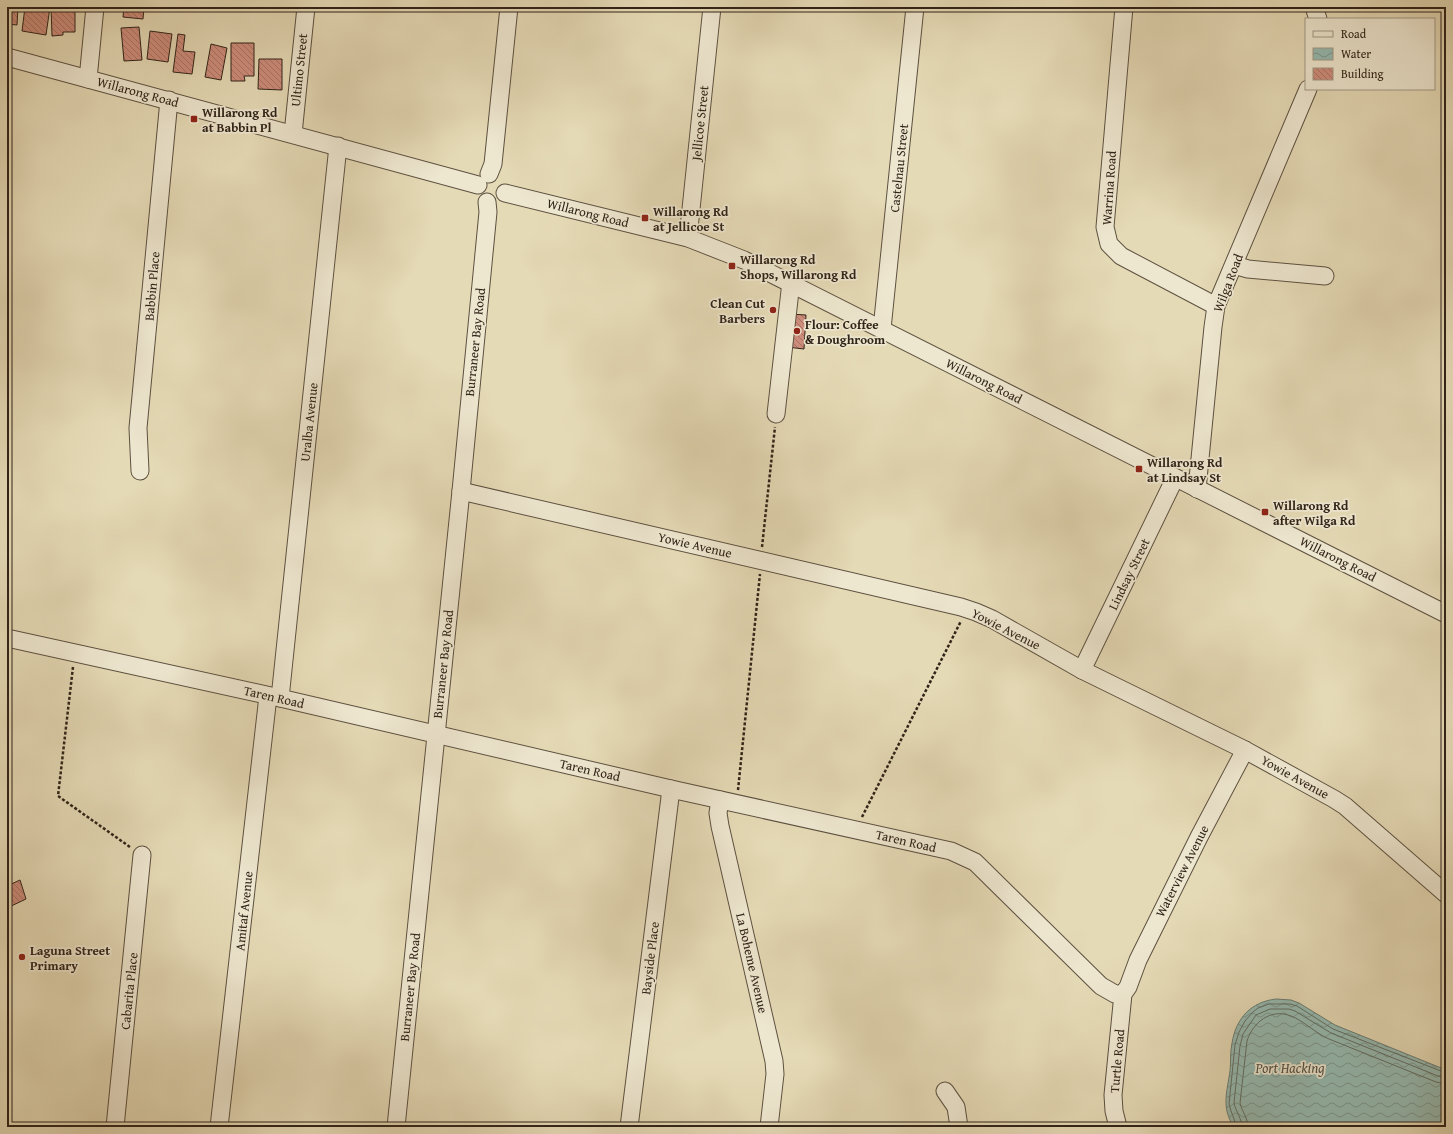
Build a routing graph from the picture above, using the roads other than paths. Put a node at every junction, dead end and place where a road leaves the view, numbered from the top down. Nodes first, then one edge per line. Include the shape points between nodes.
1 (96, 7) edge
2 (306, 7) edge
3 (509, 7) edge
4 (712, 7) edge
5 (915, 7) edge
6 (1124, 7) edge
7 (1314, 7) edge
8 (1318, 18) edge
9 (7, 57) edge
10 (88, 79) junction
11 (1308, 90) edge
12 (169, 100) junction
13 (293, 134) junction
14 (338, 146) junction
15 (484, 179) junction
16 (505, 193) junction
17 (487, 202) junction
18 (688, 238) junction
19 (1234, 265) junction
20 (1325, 276) dead end
21 (791, 282) junction
22 (1216, 306) junction
23 (882, 329) junction
24 (776, 414) road end
25 (140, 471) dead end
26 (1176, 478) junction
27 (1197, 489) junction
28 (461, 491) junction
29 (1446, 614) edge
30 (7, 638) edge
31 (1082, 670) junction
32 (274, 697) junction
33 (436, 734) junction
34 (1245, 750) junction
35 (671, 790) junction
36 (728, 802) junction
37 (142, 855) road end
38 (1446, 894) edge
39 (1123, 994) junction
40 (945, 1091) dead end
41 (115, 1127) edge
42 (219, 1127) edge
43 (396, 1127) edge
44 (629, 1127) edge
45 (769, 1127) edge
46 (959, 1127) edge
47 (1118, 1127) edge

1 - 10 street
2 - 13 street, Ultimo Street
3 - 15 street via 492,164
4 - 18 street, Jellicoe Street
5 - 23 street, Castelnau Street
6 - 22 street, Warrina Road via 1105,227 1109,244 1121,256
7 - 8 street
9 - 10 street, Willarong Road
10 - 12 street, Willarong Road
11 - 19 street, Wilga Road
12 - 13 street, Willarong Road
12 - 25 street, Babbin Place via 138,428
13 - 14 street, Willarong Road
14 - 15 street, Willarong Road
14 - 32 street, Uralba Avenue
15 - 16 street via 494,174 503,179
15 - 17 street via 480,196
16 - 17 street via 500,200
16 - 18 street, Willarong Road
17 - 28 street, Burraneer Bay Road
18 - 21 street, Willarong Road
19 - 20 street via 1248,269
19 - 22 street, Wilga Road
21 - 23 street, Willarong Road
21 - 24 street
22 - 27 street, Wilga Road
23 - 26 street, Willarong Road
26 - 27 street, Willarong Road
26 - 31 street, Lindsay Street
27 - 29 street, Willarong Road
28 - 31 street, Yowie Avenue via 967,609 992,619
28 - 33 street, Burraneer Bay Road
30 - 32 street, Taren Road
31 - 34 street, Yowie Avenue
32 - 33 street, Taren Road
32 - 42 street, Amitaf Avenue
33 - 35 street, Taren Road
33 - 43 street, Burraneer Bay Road
34 - 38 street, Yowie Avenue via 1345,806
34 - 39 street, Waterview Avenue via 1199,837
35 - 36 street, Taren Road
35 - 44 street, Bayside Place
36 - 39 street, Taren Road via 951,851 975,862 1101,986 1115,994
36 - 45 street, La Boheme Avenue via 718,813 720,826 774,1061
37 - 41 street, Cabarita Place
39 - 47 street, Turtle Road via 1113,1095
40 - 46 street via 956,1107

